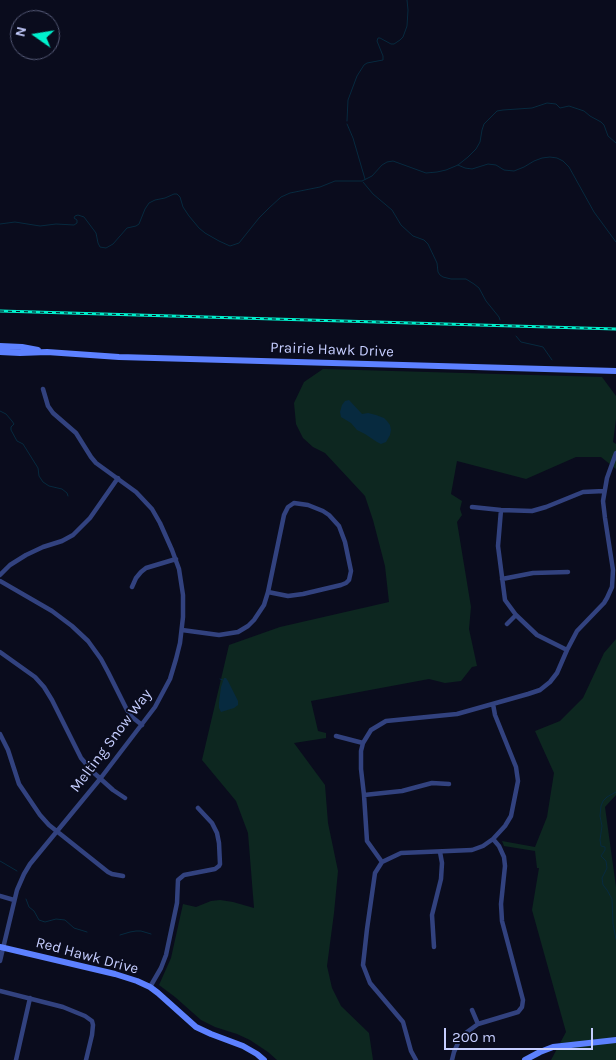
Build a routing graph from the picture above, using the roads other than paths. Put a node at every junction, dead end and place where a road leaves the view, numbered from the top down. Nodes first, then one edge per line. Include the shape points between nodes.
1 (0, 346) edge
2 (0, 352) edge
3 (47, 352) junction
4 (616, 371) edge
5 (43, 388) dead end
6 (616, 453) edge
7 (118, 478) junction
8 (604, 492) junction
9 (472, 507) dead end
10 (501, 510) junction
11 (176, 559) junction
12 (568, 572) dead end
13 (0, 575) edge
14 (502, 579) junction
15 (0, 580) edge
16 (132, 587) dead end
17 (268, 592) junction
18 (516, 615) junction
19 (507, 624) dead end
20 (182, 630) junction
21 (567, 650) junction
22 (0, 652) edge
23 (493, 704) junction
24 (142, 725) junction
25 (0, 734) edge
26 (336, 736) dead end
27 (363, 743) junction
28 (100, 779) junction
29 (449, 784) dead end
30 (364, 795) junction
31 (125, 798) dead end
32 (198, 808) dead end
33 (57, 832) junction
34 (493, 839) junction
35 (440, 852) junction
36 (382, 862) junction
37 (123, 876) dead end
38 (0, 896) edge
39 (14, 900) junction
40 (434, 947) dead end
41 (2, 948) edge
42 (0, 961) edge
43 (150, 987) junction
44 (0, 990) edge
45 (30, 998) junction
46 (472, 1010) dead end
47 (478, 1024) junction
48 (613, 1041) edge
49 (16, 1060) edge
50 (86, 1060) edge
51 (264, 1060) edge
52 (416, 1060) edge
53 (452, 1060) edge
54 (525, 1060) edge

1 - 3 street, Prairie Hawk Drive
2 - 3 street, Prairie Hawk Drive
3 - 4 street, Prairie Hawk Drive via 119,357
5 - 7 street, Melting Snow Way via 53,413 76,433 96,463
6 - 8 street
7 - 11 street, Melting Snow Way via 152,509
7 - 13 street via 90,518 73,535 26,555
8 - 10 street via 583,492 532,511
8 - 21 street via 613,582 608,598 577,631
9 - 10 street
10 - 14 street via 498,546
11 - 16 street via 146,568
11 - 20 street, Melting Snow Way via 183,596
12 - 14 street via 533,573
14 - 18 street via 505,600
15 - 24 street via 52,611 88,641 101,659 126,710
17 - 17 street via 288,507 298,503 329,515 342,533 351,571 349,580 303,594 288,596
17 - 20 street via 254,620 238,632 219,634
18 - 19 street
18 - 21 street via 537,635
20 - 24 street, Melting Snow Way via 170,679
21 - 23 street via 557,673 540,690
22 - 28 street via 26,669 44,687 81,758
23 - 27 street via 457,714 386,721 371,730
23 - 34 street via 518,781 511,816
24 - 28 street, Melting Snow Way
25 - 33 street via 23,792
26 - 27 street
27 - 30 street
28 - 31 street
28 - 33 street, Melting Snow Way
29 - 30 street via 432,783 402,791
30 - 36 street via 367,841
32 - 43 street via 217,833 220,864 215,869 184,875 178,880 177,903 166,955
33 - 37 street via 108,872
33 - 39 street, Melting Snow Way via 27,869
34 - 35 street via 472,850
34 - 47 street via 504,857 502,921 523,1000 518,1012
35 - 36 street via 401,853
35 - 40 street via 441,879 432,915
36 - 52 street via 375,873 363,964 370,983 402,1022
38 - 39 street
39 - 41 street, Melting Snow Way
41 - 42 street, Melting Snow Way
41 - 43 street, Red Hawk Drive via 115,974
43 - 51 street, Red Hawk Drive via 196,1027 243,1046
44 - 45 street
45 - 49 street
45 - 50 street via 63,1006 92,1021
46 - 47 street
47 - 53 street via 463,1036
48 - 54 street via 553,1047

